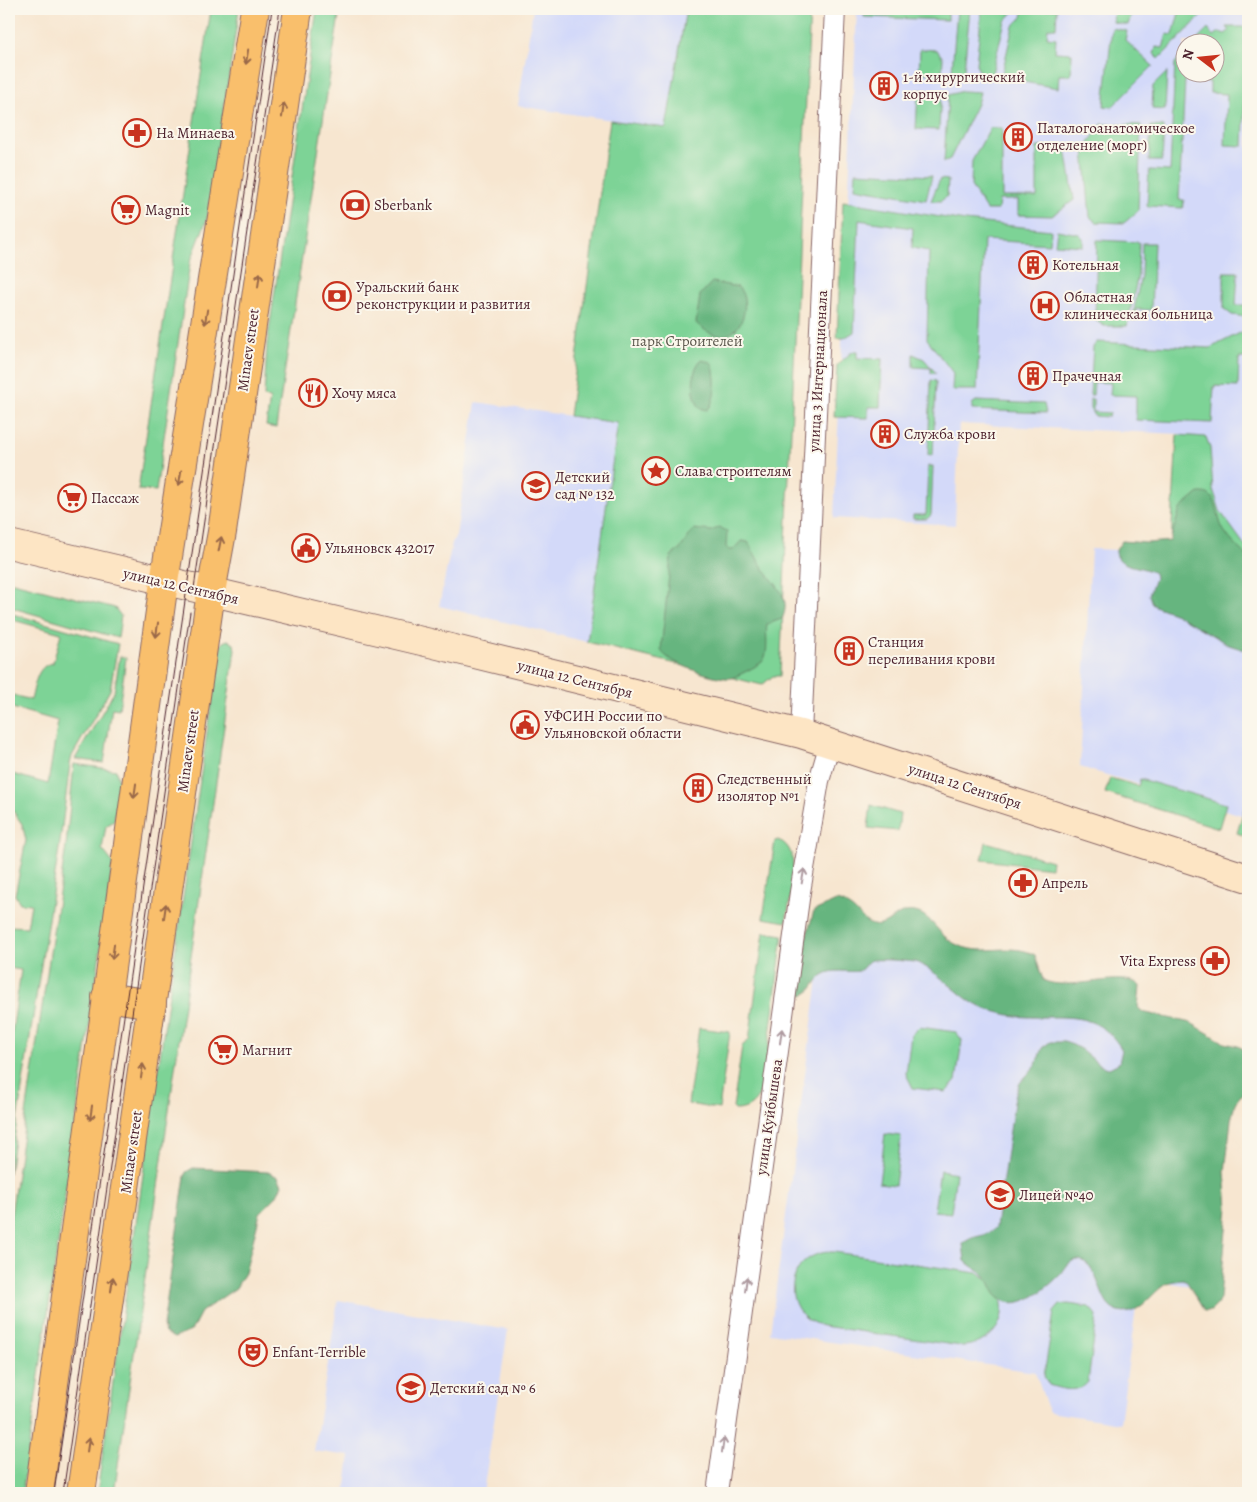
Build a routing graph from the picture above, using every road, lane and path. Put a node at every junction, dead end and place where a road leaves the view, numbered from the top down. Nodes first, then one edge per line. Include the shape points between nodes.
1 (254, 9) edge
2 (298, 9) edge
3 (835, 9) edge
4 (9, 544) edge
5 (164, 582) junction
6 (211, 592) junction
7 (801, 734) junction
8 (830, 743) junction
9 (1248, 878) edge
10 (106, 997) junction
11 (152, 1004) junction
12 (39, 1493) edge
13 (81, 1493) edge
14 (717, 1493) edge

1 -> 5 main road
6 -> 2 main road, Minaev street
3 - 7 street, улица 3 Интернационала
4 - 5 main road, улица 12 Сентября
5 - 6 main road, улица 12 Сентября
5 -> 10 main road
6 - 7 main road, улица 12 Сентября
11 -> 6 main road, Minaev street
7 - 8 main road, улица 12 Сентября
8 - 9 main road, улица 12 Сентября
14 -> 8 street, улица Куйбышева via 809,839 819,781
10 - 11 main road
10 -> 12 main road
13 -> 11 main road, Minaev street

